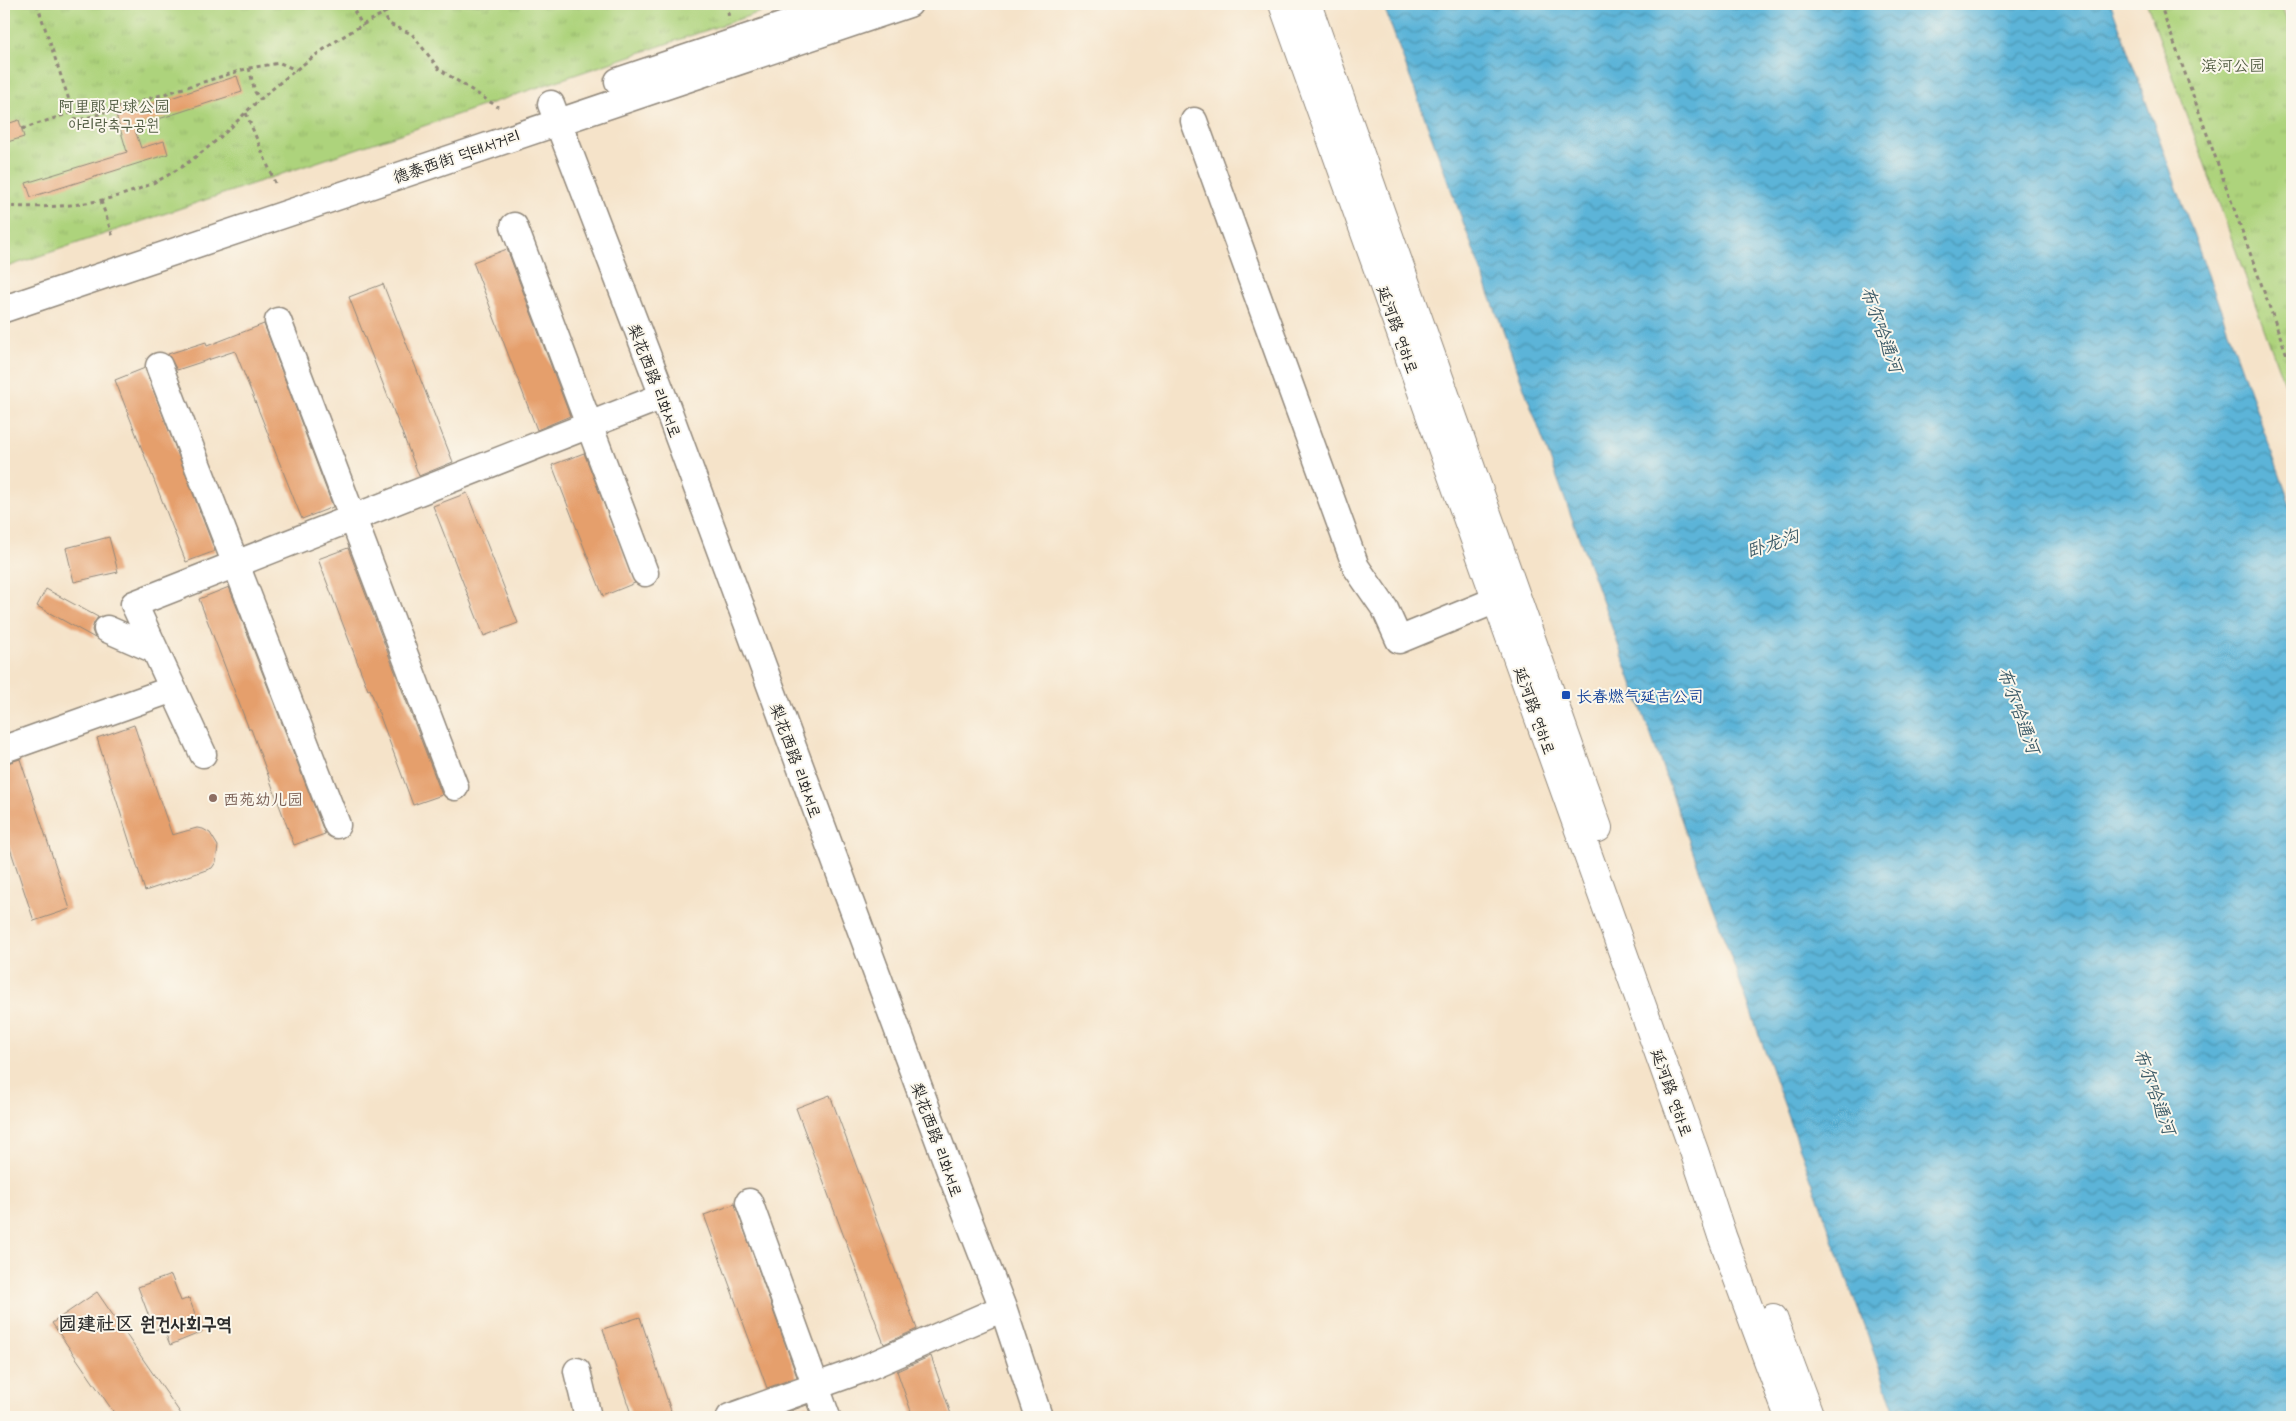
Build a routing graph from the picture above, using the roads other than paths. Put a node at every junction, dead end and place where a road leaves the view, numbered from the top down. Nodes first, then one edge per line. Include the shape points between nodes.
1 (847, 4) edge
2 (910, 4) edge
3 (1283, 4) edge
4 (1307, 4) edge
5 (554, 112) junction
6 (1194, 121) dead end
7 (514, 226) dead end
8 (4, 290) edge
9 (4, 308) edge
10 (278, 321) dead end
11 (159, 366) dead end
12 (663, 396) junction
13 (589, 425) junction
14 (353, 518) junction
15 (236, 564) junction
16 (645, 573) dead end
17 (1496, 600) junction
18 (107, 629) dead end
19 (155, 650) junction
20 (173, 689) junction
21 (4, 749) edge
22 (203, 754) dead end
23 (455, 787) dead end
24 (337, 824) dead end
25 (749, 1202) dead end
26 (1003, 1308) junction
27 (576, 1371) dead end
28 (817, 1386) junction
29 (588, 1417) edge
30 (730, 1417) edge
31 (827, 1417) edge
32 (1039, 1417) edge
33 (1789, 1417) edge
34 (1810, 1417) edge

1 - 5 street, 德泰西街 덕태서거리
2 - 5 street, 德泰西街 덕태서거리
3 - 17 main road, 延河路 연하로
4 - 34 main road, 延河路 연하로 via 1740,1232
5 - 8 street, 德泰西街 덕태서거리
5 - 9 street, 德泰西街 덕태서거리
5 - 12 street, 梨花西路 리화서로
6 - 17 street via 1356,567 1385,609 1399,640
7 - 13 street
10 - 14 street
11 - 15 street
12 - 13 street
12 - 26 street, 梨花西路 리화서로
13 - 14 street
13 - 16 street
14 - 15 street
14 - 23 street
15 - 19 street via 134,604
15 - 24 street
17 - 33 main road, 延河路 연하로
18 - 19 street
19 - 20 street
20 - 21 street
20 - 22 street
25 - 28 street
26 - 28 street
26 - 32 street, 梨花西路 리화서로
27 - 29 street
28 - 30 street
28 - 31 street

